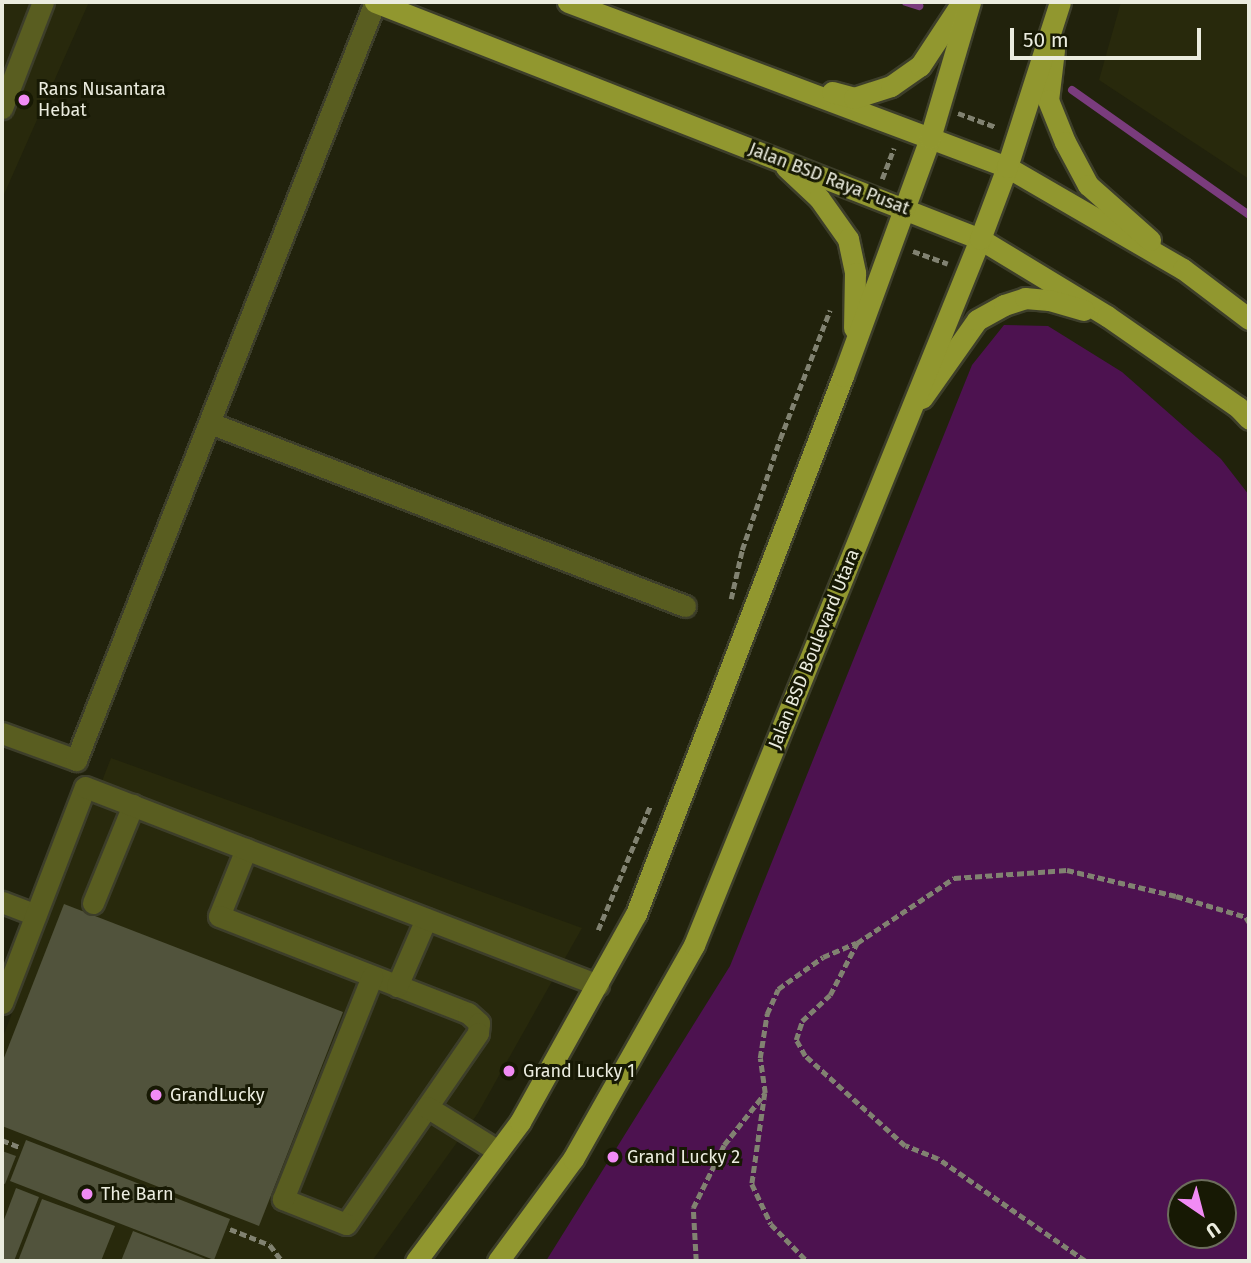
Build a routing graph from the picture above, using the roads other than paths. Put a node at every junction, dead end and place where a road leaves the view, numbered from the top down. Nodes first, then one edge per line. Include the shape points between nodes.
1 (43, 2) edge
2 (375, 2) edge
3 (568, 2) edge
4 (962, 2) edge
5 (970, 2) edge
6 (1060, 2) edge
7 (746, 69) junction
8 (2, 108) edge
9 (930, 138) junction
10 (777, 159) junction
11 (1007, 167) junction
12 (903, 209) junction
13 (980, 239) junction
14 (1183, 269) junction
15 (1107, 316) junction
16 (1249, 319) edge
17 (853, 347) junction
18 (908, 416) junction
19 (1249, 419) edge
20 (210, 422) junction
21 (685, 607) dead end
22 (2, 733) edge
23 (133, 805) junction
24 (246, 849) junction
25 (2, 902) edge
26 (93, 903) dead end
27 (36, 915) junction
28 (426, 919) junction
29 (372, 976) junction
30 (597, 985) junction
31 (397, 986) junction
32 (2, 1003) edge
33 (428, 1107) junction
34 (498, 1151) junction
35 (416, 1261) edge
36 (498, 1261) edge

1 - 8 lane
2 - 10 main road, Jalan BSD Raya Pusat
2 - 20 lane
3 - 7 main road
4 - 7 main road via 920,66 891,86 854,97
5 - 9 main road
6 - 11 main road, Jalan BSD Boulevard Utara
6 - 14 main road via 1048,100 1065,142 1088,185
7 - 9 main road
9 - 11 main road
9 - 12 main road
10 - 12 main road, Jalan BSD Raya Pusat
10 - 17 main road via 819,198 848,239 855,273
11 - 13 main road, Jalan BSD Boulevard Utara
11 - 14 main road
12 - 13 main road, Jalan BSD Raya Pusat
12 - 17 main road
13 - 15 main road, Jalan BSD Raya Pusat
13 - 18 main road, Jalan BSD Boulevard Utara
14 - 16 main road
15 - 18 main road via 1049,300 1025,298 1004,304 977,320
15 - 19 main road, Jalan BSD Raya Pusat
17 - 30 main road via 636,914
18 - 36 main road, Jalan BSD Boulevard Utara via 694,945 573,1159
20 - 21 lane
20 - 22 lane via 76,760
23 - 24 lane
23 - 26 lane
23 - 27 lane via 85,787
24 - 28 lane
24 - 29 lane via 219,916
25 - 27 lane
27 - 32 lane
28 - 30 lane
28 - 31 lane
29 - 31 lane
29 - 33 lane via 283,1199 346,1224
30 - 34 main road via 520,1122
31 - 33 lane via 468,1013 479,1023 478,1033
33 - 34 lane
34 - 35 main road

